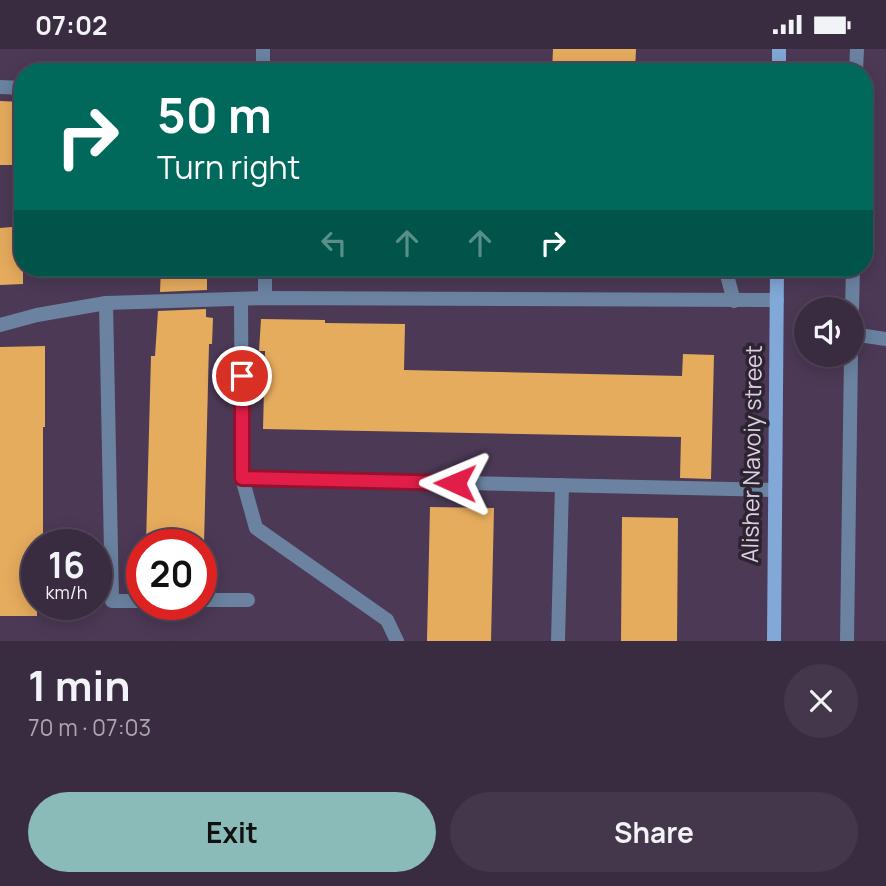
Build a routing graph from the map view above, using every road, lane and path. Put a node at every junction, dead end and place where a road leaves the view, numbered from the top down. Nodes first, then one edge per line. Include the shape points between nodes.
1 (265, 277) edge
2 (727, 277) edge
3 (777, 277) edge
4 (853, 277) edge
5 (852, 297) edge
6 (265, 298) junction
7 (241, 299) junction
8 (777, 300) junction
9 (734, 301) junction
10 (106, 303) junction
11 (0, 325) edge
12 (864, 336) edge
13 (886, 339) edge
14 (851, 367) edge
15 (242, 478) junction
16 (562, 485) junction
17 (774, 490) junction
18 (217, 600) edge
19 (248, 600) dead end
20 (126, 601) edge
21 (397, 641) edge
22 (558, 641) edge
23 (774, 641) edge
24 (846, 641) edge

1 - 6 street
2 - 9 street
3 - 8 street, Alisher Navoiy street
4 - 5 street
6 - 7 street
6 - 9 street
7 - 10 street
7 - 15 street
8 - 9 street
8 - 17 street, Alisher Navoiy street
10 - 11 street
10 - 20 street via 112,601
12 - 13 street
14 - 24 street
15 - 16 street
15 - 21 street via 256,528 387,619
16 - 17 street
16 - 22 street
17 - 23 street, Alisher Navoiy street
18 - 19 street

